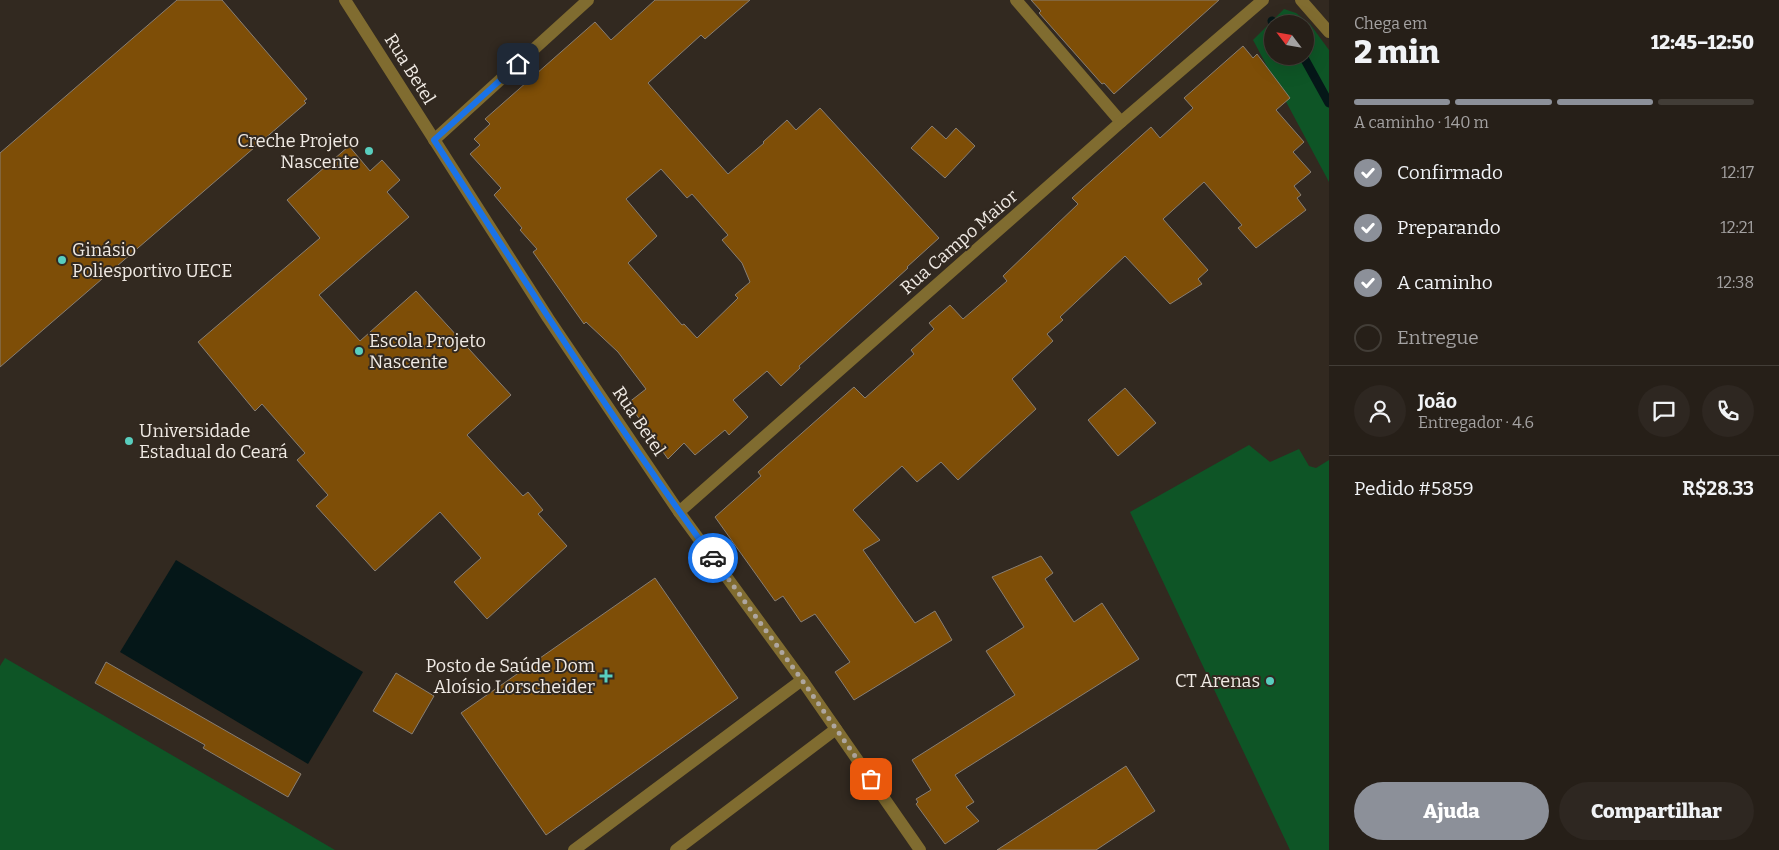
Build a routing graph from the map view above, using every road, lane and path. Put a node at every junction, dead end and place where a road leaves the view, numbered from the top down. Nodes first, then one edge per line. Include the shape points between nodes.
1 (346, 0) edge
2 (588, 0) edge
3 (1016, 0) edge
4 (1263, 0) edge
5 (1301, 0) edge
6 (1329, 32) edge
7 (1121, 122) junction
8 (434, 140) junction
9 (679, 512) junction
10 (802, 680) junction
11 (836, 729) junction
12 (574, 850) edge
13 (676, 850) edge
14 (920, 850) edge

1 - 8 street, Rua Betel
2 - 8 street
3 - 7 street
4 - 7 street, Rua Campo Maior
5 - 6 street
7 - 9 street, Rua Campo Maior
8 - 9 street, Rua Betel via 548,318
9 - 10 street, Rua Betel
10 - 11 street, Rua Betel
10 - 12 street
11 - 13 street
11 - 14 street, Rua Betel

